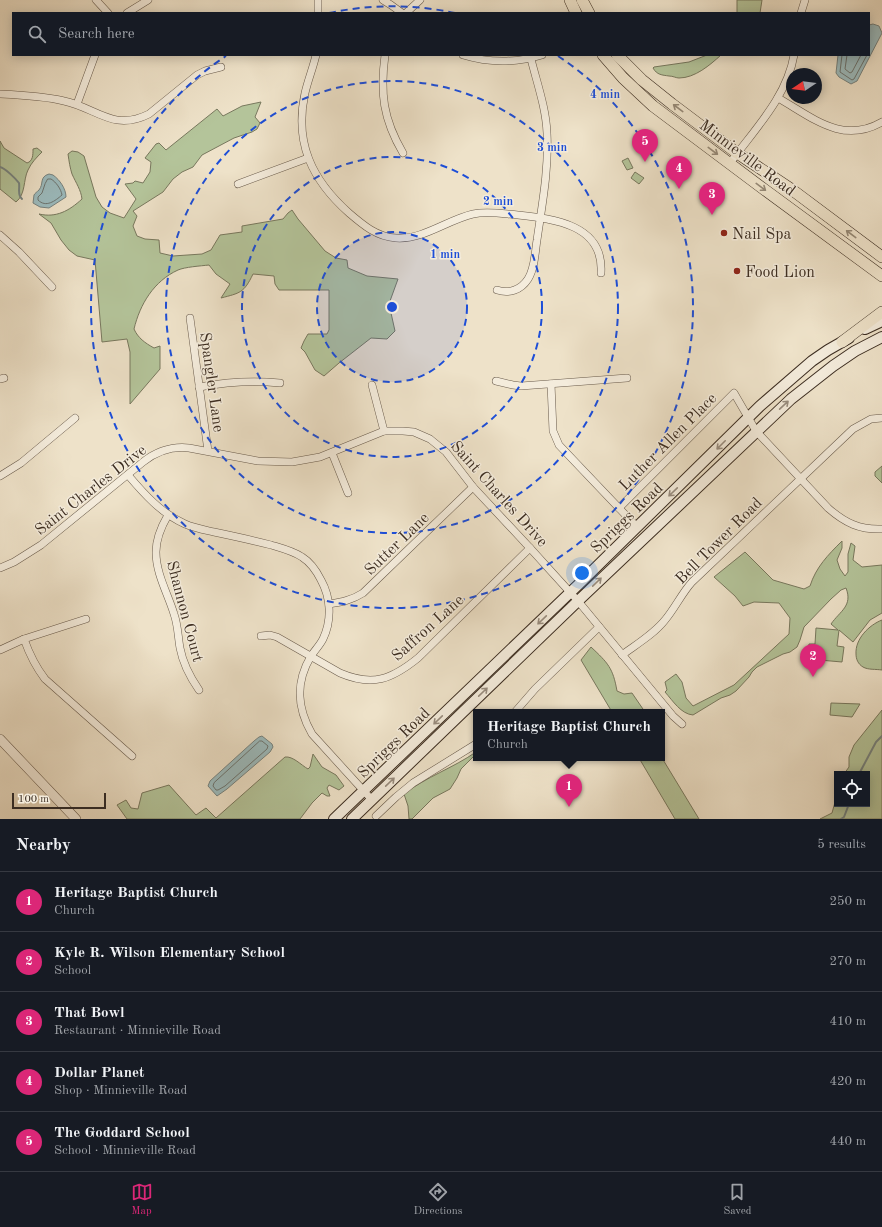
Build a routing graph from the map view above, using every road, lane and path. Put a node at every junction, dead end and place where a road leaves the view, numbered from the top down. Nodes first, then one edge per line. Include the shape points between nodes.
1 (96, 0) edge
2 (148, 0) edge
3 (318, 0) edge
4 (383, 0) edge
5 (420, 0) edge
6 (570, 0) edge
7 (582, 0) edge
8 (805, 0) edge
9 (107, 12) edge
10 (129, 12) edge
11 (318, 12) edge
12 (401, 12) edge
13 (407, 12) edge
14 (576, 12) edge
15 (588, 12) edge
16 (801, 12) edge
17 (95, 56) edge
18 (316, 56) edge
19 (385, 56) edge
20 (467, 56) edge
21 (539, 56) edge
22 (604, 56) edge
23 (618, 56) edge
24 (794, 56) edge
25 (531, 59) junction
26 (221, 67) dead end
27 (0, 94) edge
28 (778, 98) junction
29 (77, 104) junction
30 (882, 122) edge
31 (403, 153) dead end
32 (737, 153) junction
33 (308, 158) junction
34 (730, 163) junction
35 (238, 184) dead end
36 (540, 218) junction
37 (0, 235) edge
38 (853, 254) junction
39 (882, 257) edge
40 (601, 273) dead end
41 (882, 276) edge
42 (882, 283) edge
43 (52, 287) dead end
44 (497, 290) dead end
45 (882, 312) edge
46 (190, 318) dead end
47 (882, 321) edge
48 (882, 338) edge
49 (842, 342) junction
50 (627, 378) dead end
51 (496, 381) dead end
52 (280, 383) dead end
53 (551, 384) junction
54 (372, 385) dead end
55 (200, 387) junction
56 (75, 418) dead end
57 (749, 418) junction
58 (882, 418) edge
59 (384, 431) junction
60 (756, 431) junction
61 (208, 451) junction
62 (332, 453) junction
63 (128, 475) junction
64 (0, 476) edge
65 (800, 479) junction
66 (473, 487) junction
67 (348, 493) dead end
68 (619, 508) junction
69 (168, 515) junction
70 (637, 528) junction
71 (882, 529) edge
72 (530, 548) junction
73 (0, 568) edge
74 (570, 593) junction
75 (578, 601) junction
76 (330, 604) junction
77 (86, 619) dead end
78 (599, 627) junction
79 (261, 636) dead end
80 (24, 639) junction
81 (0, 650) edge
82 (622, 655) junction
83 (311, 656) junction
84 (199, 690) dead end
85 (517, 709) edge
86 (682, 724) dead end
87 (0, 739) edge
88 (473, 746) edge
89 (132, 756) dead end
90 (364, 791) junction
91 (372, 800) junction
92 (376, 816) dead end
93 (76, 819) edge
94 (334, 819) edge
95 (352, 819) edge

1 - 9 street
2 - 10 street
3 - 11 street
4 - 12 street
5 - 13 street
6 - 14 main road
7 - 15 main road
8 - 16 street
17 - 29 street
18 - 33 street via 302,111 302,135
19 - 31 street via 383,89 386,115
20 - 25 street via 500,61
21 - 25 street
22 -> 34 main road, Minnieville Road via 653,106
32 -> 23 main road, Minnieville Road via 652,88
24 - 28 street
25 - 36 street via 547,133 547,167
26 - 29 street via 197,75 149,114 140,118 125,121 111,119
27 - 29 street via 54,98
28 - 30 street via 838,130 860,131
28 - 32 street
32 - 34 street
39 -> 32 main road, Minnieville Road via 791,189
33 - 35 street
33 - 36 street via 314,172 337,202 368,228 387,237 413,237 474,214 497,213
34 -> 38 main road, Minnieville Road
36 - 40 street via 566,224 586,234 600,253
36 - 44 street via 529,278 513,291
37 - 43 street
38 - 41 main road, Minnieville Road
38 - 42 main road
45 - 49 main road
46 - 55 street, Spangler Lane
47 - 49 main road, Spriggs Road
60 -> 48 main road, Spriggs Road via 821,374 856,351
49 - 57 main road, Spriggs Road via 804,367
50 - 53 street
51 - 53 street via 513,385
52 - 55 street via 229,382
53 - 68 street via 553,432 559,445
54 - 59 street
55 - 61 street, Spangler Lane
56 - 64 street via 21,463
57 - 60 street
57 - 68 street, Luther Allen Place via 734,393
57 -> 70 main road, Spriggs Road
58 - 65 street, Bell Tower Road via 871,419 853,429
59 - 62 street, Saint Charles Drive
59 - 66 street, Saint Charles Drive via 414,432 430,439 446,452
60 - 65 street
75 -> 60 main road, Spriggs Road
61 - 62 street, Saint Charles Drive via 241,459 275,463 306,460
61 - 63 street, Saint Charles Drive via 179,447 162,450
62 - 67 street
63 - 69 street
63 - 73 street, Saint Charles Drive via 41,545
65 - 71 street via 839,518 868,529
65 - 82 street, Bell Tower Road via 692,582 660,626
66 - 72 street, Saint Charles Drive
66 - 76 street, Sutter Lane via 363,594
68 - 70 street
69 - 76 street via 187,525 280,548 302,557 320,578
69 - 84 street, Shannon Court via 158,534 157,563 175,617 186,670
70 - 74 main road, Spriggs Road
72 - 74 street, Saint Charles Drive
72 - 83 street, Saffron Lane via 418,658 394,674 377,680 359,680 340,674
74 - 75 street, Saint Charles Drive
74 -> 90 main road, Spriggs Road
75 - 78 street, Saint Charles Drive
91 -> 75 main road, Spriggs Road
76 - 83 street via 329,620 323,639
77 - 80 street
78 - 82 street, Saint Charles Drive
78 - 85 street via 534,689
79 - 83 street, Saffron Lane via 277,637
80 - 81 street
80 - 89 street via 32,660 45,678
82 - 86 street, Saint Charles Drive
83 - 90 street via 300,688 301,707 307,725 317,740
87 - 93 street
88 - 92 street via 413,783
90 - 91 street
90 - 94 main road, Spriggs Road
91 - 95 main road, Spriggs Road

